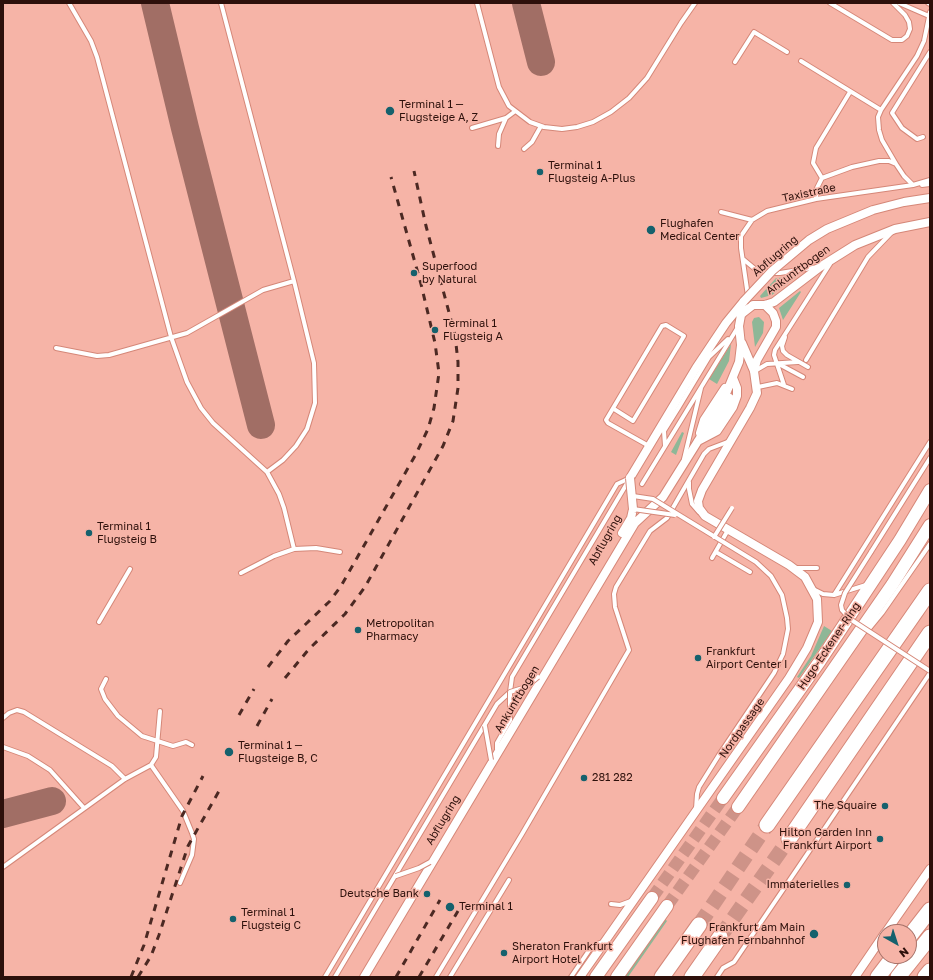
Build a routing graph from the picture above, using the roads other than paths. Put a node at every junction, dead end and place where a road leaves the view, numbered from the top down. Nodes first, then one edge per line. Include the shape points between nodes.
1 (69, 3) edge
2 (221, 3) edge
3 (477, 3) edge
4 (695, 3) edge
5 (830, 3) edge
6 (892, 3) edge
7 (899, 3) edge
8 (929, 15) edge
9 (787, 52) dead end
10 (930, 52) edge
11 (801, 61) dead end
12 (735, 62) dead end
13 (850, 92) junction
14 (881, 110) junction
15 (514, 112) junction
16 (506, 118) junction
17 (541, 126) junction
18 (472, 128) dead end
19 (922, 137) dead end
20 (498, 146) dead end
21 (524, 150) dead end
22 (896, 164) junction
23 (822, 178) junction
24 (930, 180) edge
25 (930, 184) edge
26 (913, 185) junction
27 (930, 198) edge
28 (816, 199) junction
29 (721, 212) dead end
30 (752, 220) junction
31 (930, 222) edge
32 (895, 229) junction
33 (840, 253) junction
34 (742, 259) junction
35 (820, 266) junction
36 (294, 281) junction
37 (765, 305) junction
38 (747, 309) junction
39 (739, 326) junction
40 (786, 333) junction
41 (733, 334) junction
42 (171, 337) junction
43 (741, 339) junction
44 (56, 348) dead end
45 (806, 360) dead end
46 (798, 362) junction
47 (776, 363) junction
48 (808, 368) dead end
49 (754, 371) junction
50 (803, 377) dead end
51 (733, 378) junction
52 (702, 384) junction
53 (784, 385) junction
54 (758, 387) junction
55 (792, 389) dead end
56 (614, 409) junction
57 (732, 439) junction
58 (698, 441) junction
59 (930, 442) edge
60 (649, 446) junction
61 (665, 446) junction
62 (930, 458) edge
63 (682, 466) junction
64 (267, 472) junction
65 (630, 478) junction
66 (690, 478) junction
67 (642, 484) dead end
68 (930, 490) edge
69 (633, 496) junction
70 (732, 508) dead end
71 (633, 509) junction
72 (679, 516) junction
73 (705, 516) junction
74 (930, 525) edge
75 (728, 530) junction
76 (714, 537) junction
77 (930, 544) edge
78 (294, 549) junction
79 (340, 552) dead end
80 (716, 552) junction
81 (712, 558) dead end
82 (789, 565) junction
83 (817, 568) dead end
84 (130, 569) dead end
85 (750, 572) dead end
86 (241, 573) dead end
87 (871, 582) junction
88 (813, 589) junction
89 (930, 591) edge
90 (110, 593) dead end
91 (115, 596) junction
92 (834, 596) junction
93 (99, 622) dead end
94 (868, 630) junction
95 (930, 633) edge
96 (930, 672) edge
97 (538, 677) junction
98 (106, 679) dead end
99 (510, 692) junction
100 (160, 711) dead end
101 (3, 718) edge
102 (485, 726) junction
103 (157, 741) junction
104 (192, 745) dead end
105 (3, 747) edge
106 (497, 749) junction
107 (491, 760) junction
108 (151, 765) junction
109 (125, 778) junction
110 (723, 798) tunnel mouth
111 (738, 807) tunnel mouth
112 (84, 808) junction
113 (696, 811) junction
114 (767, 825) tunnel mouth
115 (789, 839) tunnel mouth
116 (430, 862) junction
117 (3, 866) edge
118 (930, 868) edge
119 (396, 876) junction
120 (509, 880) dead end
121 (180, 883) dead end
122 (652, 898) tunnel mouth
123 (634, 899) junction
124 (611, 904) dead end
125 (667, 906) tunnel mouth
126 (930, 910) edge
127 (891, 924) edge
128 (699, 925) tunnel mouth
129 (917, 927) edge
130 (720, 937) tunnel mouth
131 (930, 937) edge
132 (605, 942) junction
133 (877, 945) edge
134 (888, 964) edge
135 (930, 971) edge
136 (325, 977) edge
137 (336, 977) edge
138 (362, 977) edge
139 (436, 977) edge
140 (450, 977) edge
141 (571, 977) edge
142 (580, 977) edge
143 (596, 977) edge
144 (617, 977) edge
145 (662, 977) edge
146 (692, 977) edge
147 (717, 977) edge
148 (855, 977) edge
149 (878, 977) edge
150 (898, 977) edge
151 (926, 977) edge

1 - 42 lane via 91,41 97,57
2 - 36 lane
3 - 15 lane via 499,87
4 - 17 lane via 647,78 620,105 602,118 585,125 562,129
5 - 6 lane via 892,40 902,40 910,29 909,22 905,14
7 - 8 lane
8 - 14 lane via 924,41 917,56
9 - 12 lane via 754,32
10 - 19 lane via 892,114 902,128 917,139
11 - 13 lane
13 - 14 lane
13 - 23 lane via 816,148 813,163
14 - 22 lane via 878,117 879,130
15 - 16 lane
15 - 17 lane
16 - 18 lane
16 - 20 lane via 499,134
17 - 21 lane
22 - 23 lane via 879,161
22 - 26 lane
23 - 28 lane via 816,190
24 - 26 lane, Taxistraße
25 - 26 lane, Taxistraße
26 - 28 lane, Taxistraße
27 - 60 street, Abflugring, bridge via 891,204 844,222 810,240 772,271 744,301 708,349
28 - 30 lane, Taxistraße via 767,211
29 - 30 lane
30 - 34 lane, Taxistraße via 741,236
31 - 32 street, Ankunftbogen
32 - 33 street, Ankunftbogen via 869,238
32 - 45 lane via 868,257
33 - 35 street, Ankunftbogen
33 - 40 lane via 822,274
34 - 35 lane via 755,269 770,273
34 - 38 lane, Taxistraße via 748,294
35 - 37 street, Ankunftbogen via 774,302
36 - 42 lane via 263,290 187,333
36 - 64 lane via 314,363 315,402 307,428 296,446
37 - 38 street, Ankunftbogen via 753,305
37 - 49 street via 773,313 776,327 757,360
38 - 39 street via 741,316
39 - 41 lane
39 - 43 street, Ankunftbogen
40 - 46 lane via 783,351
40 - 47 lane via 774,353
41 - 52 lane
41 - 61 lane via 709,357 664,431
42 - 44 lane via 109,355 97,356
42 - 64 lane via 201,408 222,433
43 - 49 street
43 - 51 street, Ankunftbogen via 740,357
46 - 47 lane
46 - 48 lane
47 - 49 lane via 767,364
47 - 50 lane
47 - 53 lane
49 - 54 street
51 - 58 street, Ankunftbogen via 723,401
51 - 58 street, Ankunftbogen via 737,388 733,407 717,431
52 - 61 lane
52 - 63 lane
53 - 54 lane via 771,383
53 - 55 lane
54 - 57 street via 755,399
56 - 56 lane via 633,421 684,336 666,325 662,326
56 - 60 lane via 606,420 608,423
57 - 66 lane via 709,449
57 - 73 street via 699,496 699,508
58 - 63 street, Ankunftbogen
59 - 92 lane
60 - 65 street, Abflugring
61 - 67 lane
62 - 94 lane, bridge via 842,601 845,614
63 - 138 street, Ankunftbogen via 663,496 635,523
64 - 78 lane via 284,508
65 - 69 street, Abflugring, bridge
65 - 99 lane via 512,677
65 - 136 lane via 617,484
66 - 73 lane via 692,504
66 - 139 lane via 667,518 650,531 616,587 615,607 629,650
68 - 87 street, Hugo-Eckener-Ring
69 - 71 street, Abflugring, bridge
69 - 72 lane, bridge via 653,499
70 - 76 lane, bridge
71 - 72 lane, bridge
71 - 97 street, Abflugring via 626,527
72 - 76 lane, bridge
73 - 75 street, Nordpassage
74 - 111 street, Hugo-Eckener-Ring
75 - 80 lane
75 - 82 street, Nordpassage
76 - 113 lane, bridge via 756,562 767,573 782,595 787,618 786,642 774,672 699,787
77 - 94 lane
78 - 79 lane via 316,548
78 - 86 lane
80 - 81 lane
80 - 85 lane
82 - 83 lane via 800,569
82 - 88 street, Nordpassage via 805,577
84 - 91 lane
87 - 92 lane
87 - 110 street, Hugo-Eckener-Ring via 820,661
88 - 92 lane
88 - 113 street, Nordpassage via 819,613 816,628 807,648 790,678
89 - 114 highway
90 - 91 lane
91 - 93 lane
94 - 96 lane, bridge
95 - 115 highway
96 - 147 lane via 734,962 723,968
97 - 99 lane, bridge via 526,687
97 - 106 street, Abflugring
98 - 103 lane via 102,689 105,699 118,716 142,736
99 - 102 lane via 498,704
99 - 106 lane, bridge via 510,720
100 - 103 lane
101 - 109 lane via 17,710 24,712 112,766
102 - 107 lane, bridge
102 - 119 lane
103 - 104 lane via 173,746 186,742
103 - 108 lane via 156,758
105 - 112 lane via 42,763 56,775
106 - 107 street, Abflugring
107 - 116 street, Abflugring
108 - 109 lane
108 - 121 lane via 183,811 194,839 192,855
109 - 112 lane
112 - 117 lane
113 - 123 street, Nordpassage
116 - 119 lane, bridge
116 - 138 street, Abflugring
118 - 127 street
119 - 137 lane
120 - 140 lane
122 - 143 street
123 - 124 lane via 620,905
123 - 132 street, Nordpassage
125 - 144 street
126 - 129 highway
128 - 145 highway
130 - 146 highway
131 - 150 highway
132 - 141 lane via 590,949
132 - 142 street, Nordpassage
133 - 148 street
134 - 149 highway
135 - 151 highway

